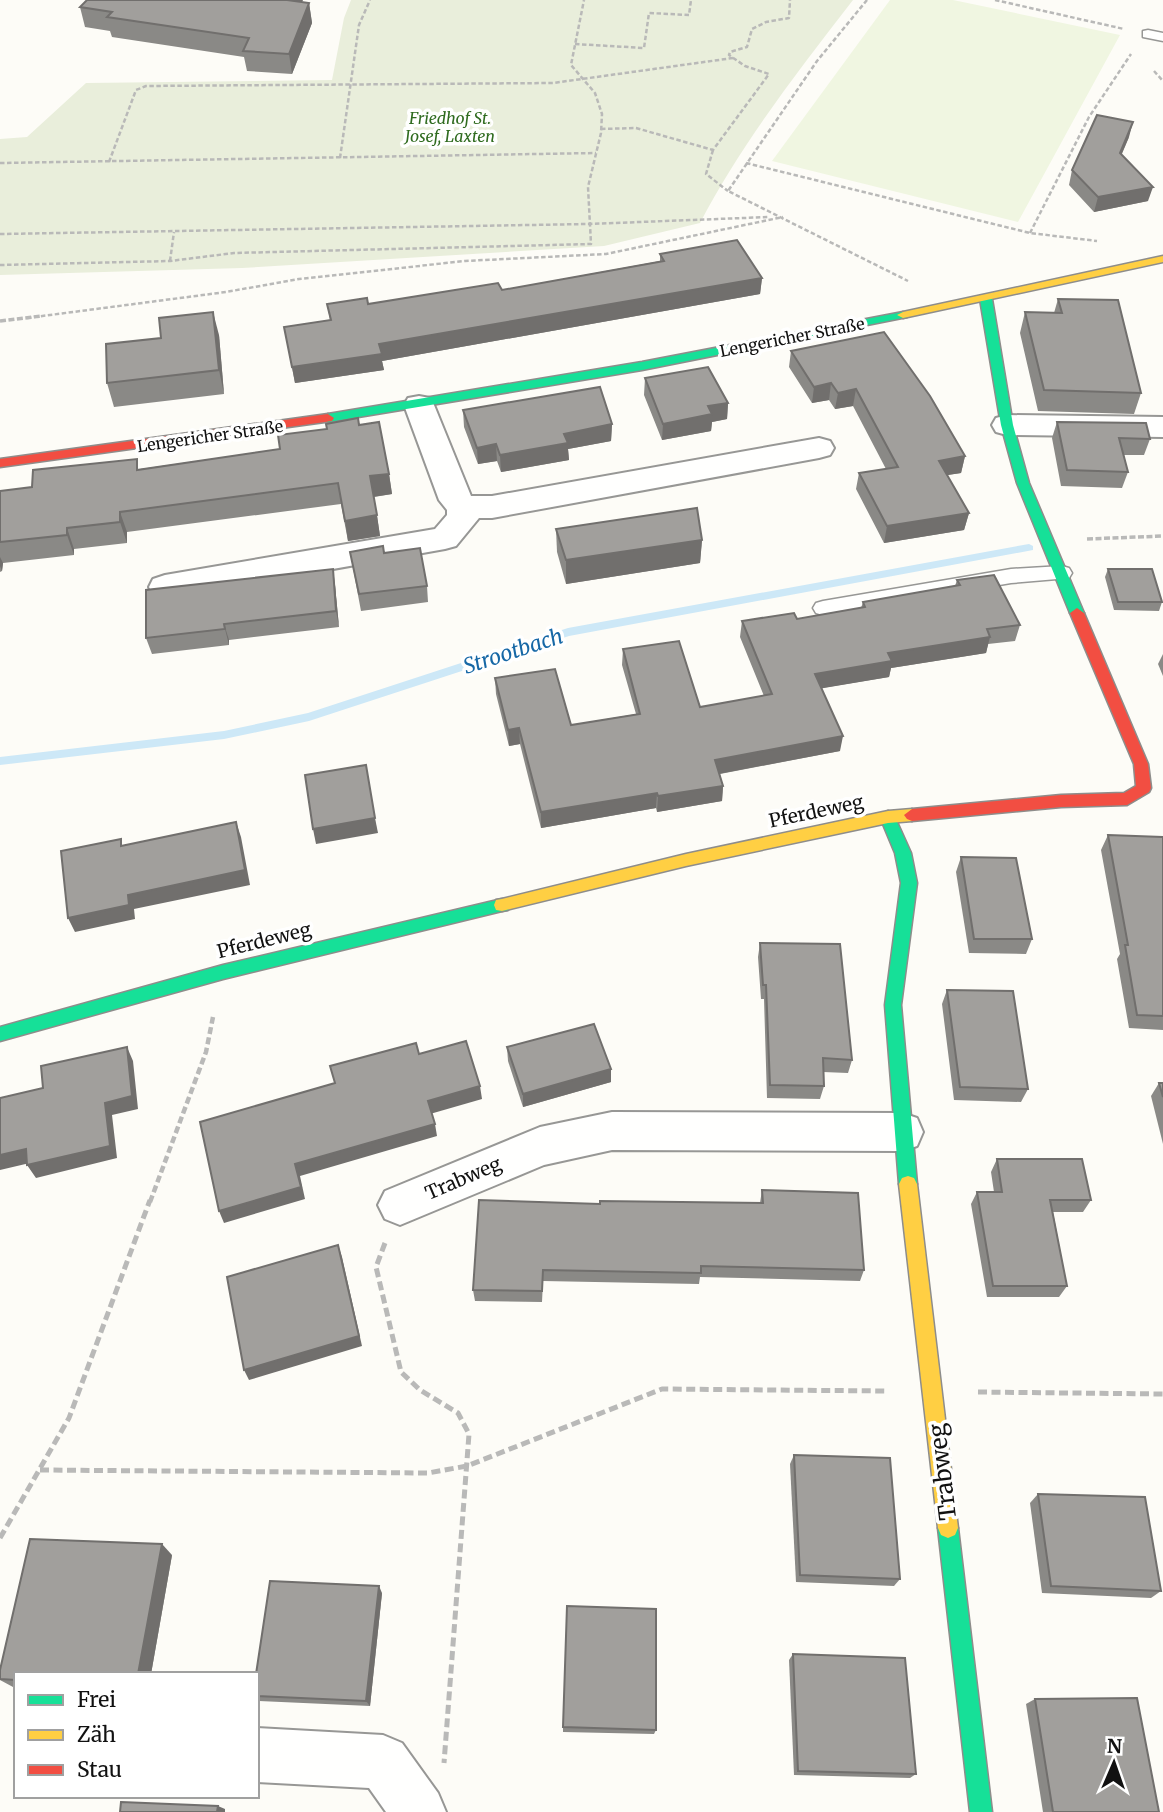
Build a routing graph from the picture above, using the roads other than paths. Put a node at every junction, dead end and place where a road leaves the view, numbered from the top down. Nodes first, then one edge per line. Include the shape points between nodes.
1 (1148, 34) road end
2 (1163, 37) edge
3 (1163, 259) edge
4 (986, 299) junction
5 (419, 405) junction
6 (1007, 425) junction
7 (1163, 427) edge
8 (819, 448) dead end
9 (0, 463) edge
10 (463, 507) junction
11 (1062, 573) junction
12 (166, 587) edge
13 (822, 608) dead end
14 (1153, 789) edge
15 (888, 817) junction
16 (0, 1034) edge
17 (902, 1132) junction
18 (400, 1205) road end
19 (259, 1755) edge
20 (431, 1793) edge
21 (981, 1812) edge

1 - 2 lane
3 - 4 street, Lengericher Straße
4 - 5 street, Lengericher Straße
4 - 6 street, Pferdeweg
5 - 9 street, Lengericher Straße
5 - 10 street via 455,500
6 - 7 street
6 - 11 street, Pferdeweg via 1026,493
8 - 10 street via 492,507
10 - 12 street via 463,518 445,538
11 - 13 lane via 1011,576
11 - 14 street, Pferdeweg
14 - 15 street, Pferdeweg via 1127,799
15 - 16 street, Pferdeweg via 686,860 223,972
15 - 17 street, Trabweg via 909,883 893,1005
17 - 18 street, Trabweg via 612,1131 540,1146
17 - 21 street, Trabweg
19 - 20 street via 383,1762

